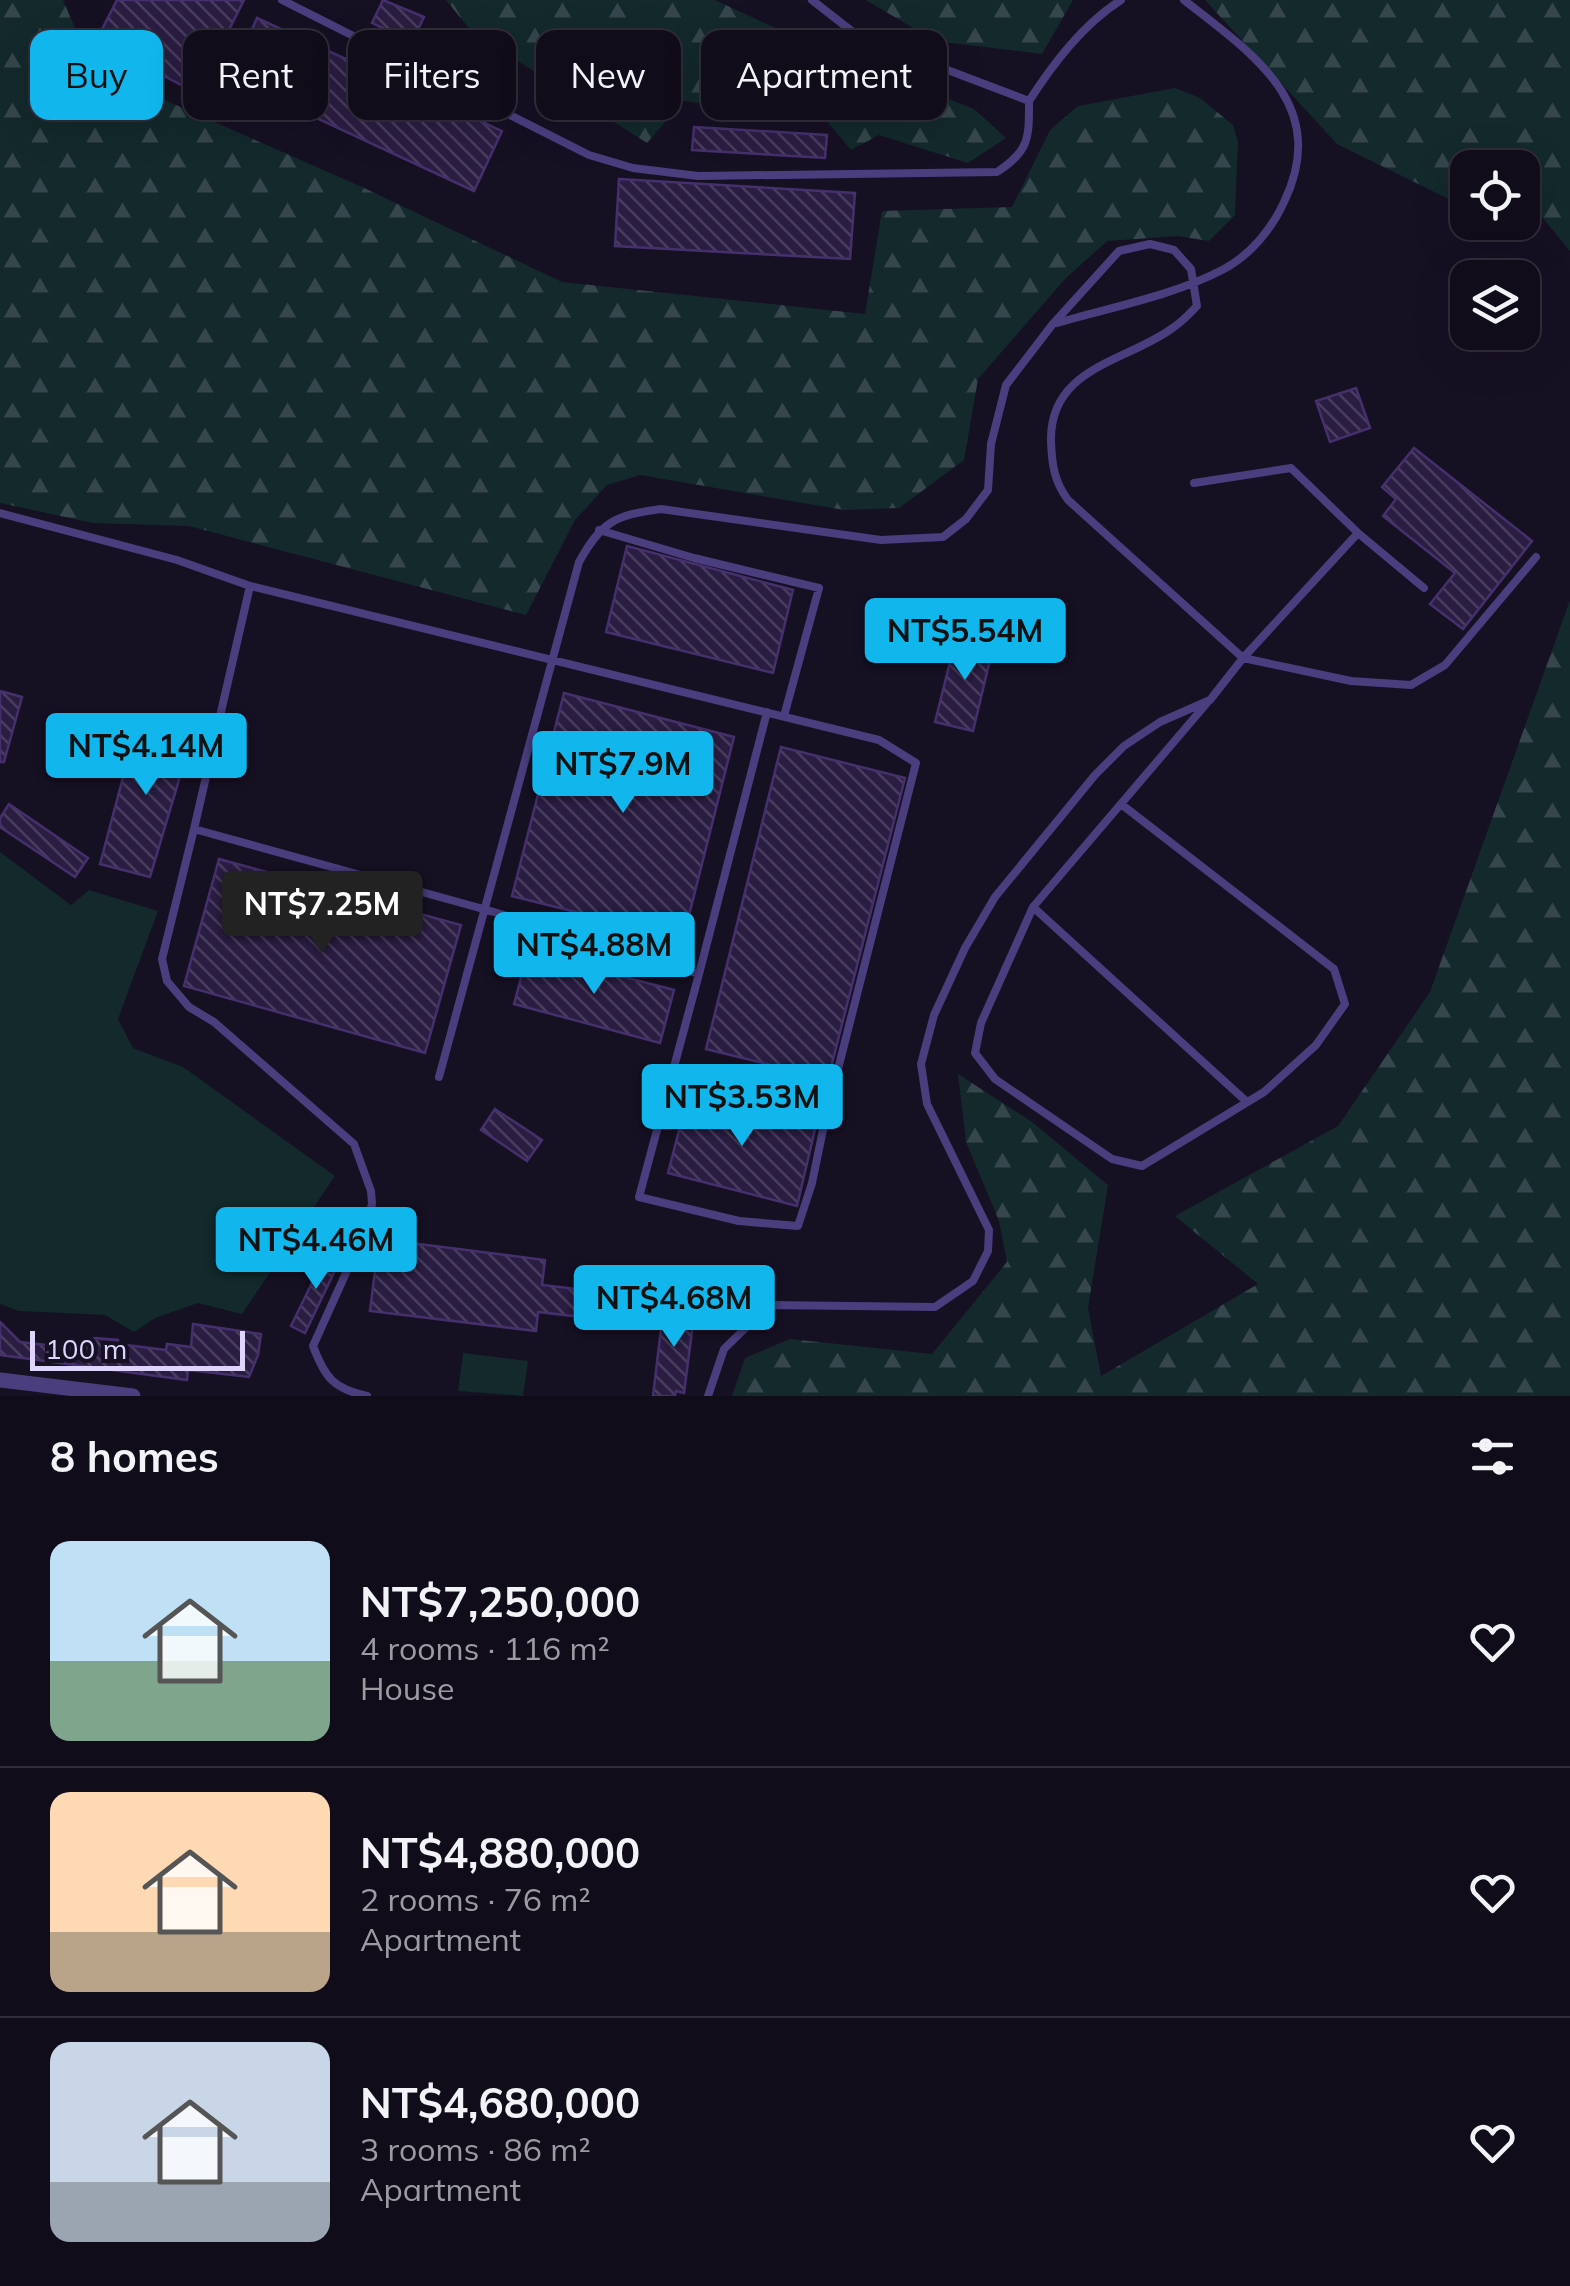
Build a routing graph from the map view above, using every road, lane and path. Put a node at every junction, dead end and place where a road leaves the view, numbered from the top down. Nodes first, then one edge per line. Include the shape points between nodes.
1 (282, 0) edge
2 (812, 0) edge
3 (1122, 0) edge
4 (1184, 0) edge
5 (1029, 101) junction
6 (1196, 282) junction
7 (1052, 324) junction
8 (1194, 483) dead end
9 (0, 513) edge
10 (598, 530) junction
11 (1358, 534) junction
12 (1536, 557) dead end
13 (250, 586) junction
14 (1424, 588) dead end
15 (1243, 658) junction
16 (554, 660) junction
17 (1210, 700) junction
18 (767, 712) junction
19 (784, 716) junction
20 (1121, 804) junction
21 (194, 829) junction
22 (1033, 907) junction
23 (487, 910) junction
24 (699, 974) junction
25 (439, 1077) dead end
26 (672, 1080) junction
27 (1247, 1102) junction
28 (825, 1120) junction
29 (0, 1380) edge
30 (132, 1396) edge
31 (368, 1396) edge
32 (708, 1396) edge

1 - 5 lane via 589,155 649,170 698,176 998,172 1016,160 1029,138
2 - 5 lane via 858,36
3 - 5 lane via 1067,49
4 - 6 lane via 1270,77 1291,103 1301,142 1291,188 1272,228 1228,267
6 - 7 lane
6 - 7 lane via 1174,250 1150,244 1119,251
6 - 15 lane via 1197,306 1173,328 1068,387 1051,428 1052,468 1068,500
7 - 10 lane via 1000,399 988,490 943,537 881,540 661,509 634,512
8 - 11 lane via 1291,468
9 - 13 lane
10 - 16 lane via 579,562
10 - 19 lane via 819,588
11 - 14 lane
11 - 15 lane
12 - 15 lane via 1445,666 1412,685
13 - 16 lane
13 - 21 lane
15 - 17 lane
16 - 18 lane
16 - 23 lane
17 - 20 lane
17 - 32 lane via 1160,722 1095,775 995,897 934,1015 922,1064 927,1104 988,1230 988,1251 974,1281 935,1307 769,1305 724,1349
18 - 19 lane
18 - 24 lane
19 - 28 lane via 879,740 916,763
20 - 22 lane
20 - 27 lane via 1334,969 1345,1004 1316,1045
21 - 23 lane
21 - 31 lane via 162,959 168,981 189,1007 354,1144 372,1204 313,1346 321,1369 341,1390
22 - 27 lane
22 - 27 lane via 981,1022 974,1053 995,1079 1112,1159 1142,1166
23 - 24 lane
23 - 25 lane
24 - 26 lane
26 - 28 lane
26 - 28 lane via 639,1197 739,1221 798,1226
29 - 30 street

